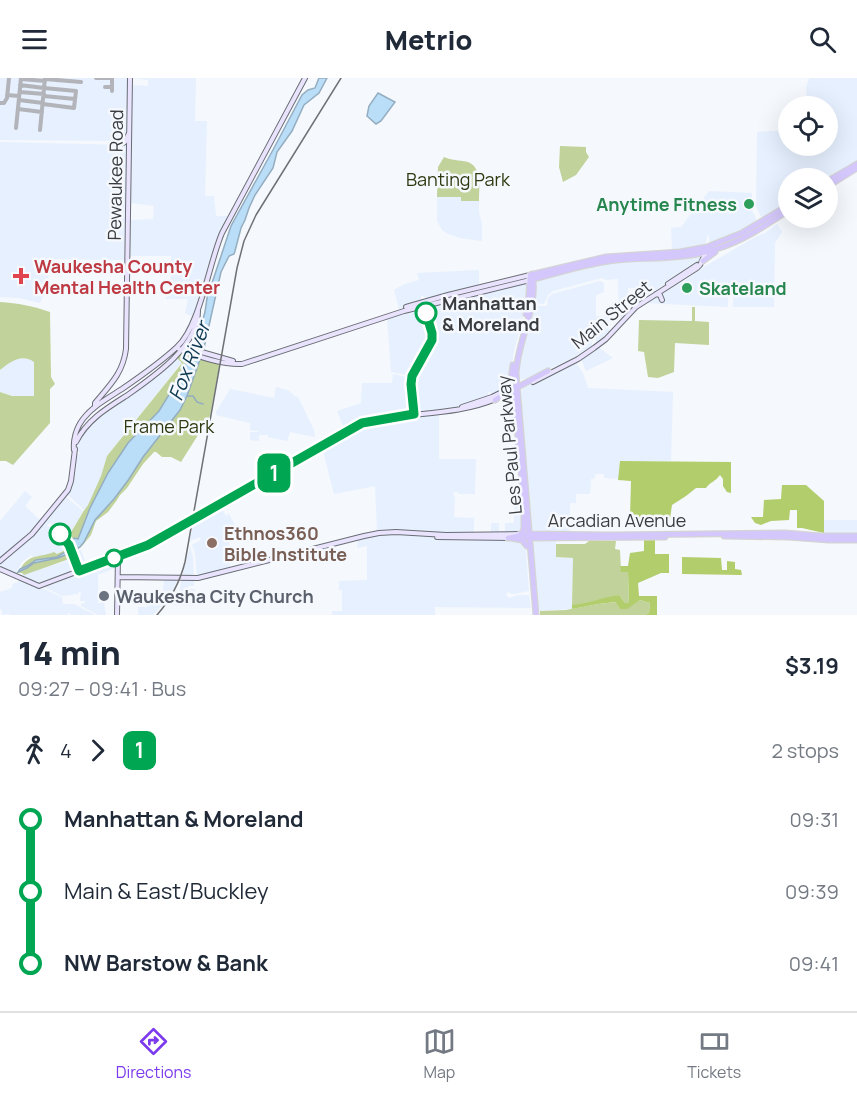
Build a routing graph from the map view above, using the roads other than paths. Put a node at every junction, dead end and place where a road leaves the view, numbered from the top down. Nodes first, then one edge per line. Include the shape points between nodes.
1 (130, 78) edge
2 (304, 78) edge
3 (130, 130) junction
4 (123, 143) dead end
5 (857, 164) edge
6 (857, 168) edge
7 (838, 177) edge
8 (838, 178) edge
9 (778, 215) edge
10 (756, 217) dead end
11 (763, 224) junction
12 (755, 229) junction
13 (742, 234) junction
14 (708, 240) dead end
15 (739, 240) junction
16 (714, 245) junction
17 (706, 250) junction
18 (697, 254) junction
19 (628, 255) junction
20 (673, 255) junction
21 (703, 260) junction
22 (581, 262) junction
23 (570, 265) junction
24 (591, 265) junction
25 (695, 266) junction
26 (576, 268) junction
27 (691, 272) junction
28 (532, 278) junction
29 (501, 287) junction
30 (478, 291) junction
31 (655, 294) junction
32 (423, 298) dead end
33 (532, 299) junction
34 (662, 300) dead end
35 (428, 303) junction
36 (635, 306) junction
37 (415, 307) junction
38 (198, 310) junction
39 (626, 315) junction
40 (521, 334) junction
41 (596, 344) junction
42 (182, 346) junction
43 (190, 351) junction
44 (591, 351) junction
45 (203, 355) junction
46 (229, 361) junction
47 (246, 363) junction
48 (237, 364) junction
49 (242, 369) dead end
50 (548, 371) junction
51 (516, 376) junction
52 (531, 379) junction
53 (513, 389) junction
54 (492, 400) junction
55 (95, 407) junction
56 (517, 430) junction
57 (74, 450) junction
58 (524, 462) junction
59 (521, 477) junction
60 (528, 513) junction
61 (412, 532) junction
62 (566, 534) junction
63 (527, 535) junction
64 (715, 535) junction
65 (538, 536) junction
66 (506, 538) junction
67 (857, 538) edge
68 (527, 546) dead end
69 (118, 557) junction
70 (0, 561) edge
71 (0, 569) edge
72 (533, 570) junction
73 (118, 577) junction
74 (117, 615) edge
75 (536, 615) edge

1 - 3 main road, Pewaukee Road
2 - 38 main road via 230,216
3 - 4 main road
3 - 55 main road, Pewaukee Road via 126,352 119,373
5 - 7 main road
6 - 8 main road
9 - 11 main road
10 - 12 main road
11 - 12 main road
11 - 15 main road
12 - 13 main road
12 - 15 main road
12 - 21 main road via 740,242
13 - 16 main road
13 - 17 main road
14 - 16 main road
15 - 17 main road
16 - 17 main road
17 - 18 main road
17 - 20 main road
17 - 20 main road
17 - 21 main road, Main Street
18 - 20 main road
18 - 21 main road
19 - 20 main road
19 - 22 main road
19 - 24 main road
20 - 24 main road
21 - 25 main road, Main Street
21 - 27 main road, Main Street
22 - 23 main road
22 - 26 main road
23 - 28 main road
23 - 28 main road
24 - 26 main road
25 - 27 main road
25 - 36 main road, Main Street
26 - 28 main road
27 - 31 main road, Main Street
28 - 29 main road
28 - 29 main road
28 - 30 main road
28 - 33 main road, Les Paul Parkway
28 - 33 main road
28 - 40 main road, Les Paul Parkway
29 - 30 main road
30 - 35 main road
30 - 35 main road
31 - 34 main road
31 - 36 main road, Main Street
32 - 35 main road
33 - 40 main road, Les Paul Parkway
35 - 37 main road
35 - 37 main road via 426,311
36 - 39 main road, Main Street
37 - 47 main road
38 - 42 main road
38 - 42 main road via 194,331
39 - 41 main road, Main Street
39 - 44 main road, Main Street
40 - 51 main road, Les Paul Parkway
40 - 53 main road, Les Paul Parkway via 511,370
41 - 44 main road
41 - 50 main road, Main Street
42 - 43 main road
42 - 43 main road
42 - 55 main road
42 - 57 main road via 163,368 97,415 78,438
43 - 45 main road
44 - 53 main road, Main Street
45 - 46 main road
45 - 46 main road
46 - 47 main road
46 - 48 main road
47 - 48 main road
48 - 49 main road
50 - 52 main road, Main Street
50 - 53 main road
51 - 52 main road via 519,381
51 - 53 main road, Les Paul Parkway
52 - 53 main road, Main Street
53 - 54 main road, Main Street
53 - 54 main road
53 - 56 main road, Les Paul Parkway
53 - 58 main road, Les Paul Parkway via 519,399
54 - 69 main road, Main Street via 461,410 362,423 148,545
55 - 57 main road via 78,428
56 - 58 main road
56 - 59 main road, Les Paul Parkway
57 - 70 main road via 68,490 32,534
58 - 60 main road, Les Paul Parkway
59 - 60 main road
59 - 63 main road, Les Paul Parkway via 523,532
60 - 63 main road, Les Paul Parkway
61 - 63 main road, Arcadian Avenue
61 - 66 main road, Arcadian Avenue
61 - 73 main road, Arcadian Avenue via 373,534 196,579
62 - 63 main road
62 - 64 main road, Arcadian Avenue
62 - 65 main road, Arcadian Avenue
63 - 65 main road, Arcadian Avenue
63 - 65 main road via 531,531
63 - 66 main road
63 - 66 main road, Arcadian Avenue
63 - 72 main road
64 - 65 main road, Arcadian Avenue
64 - 67 main road, Arcadian Avenue via 785,533
65 - 72 main road via 532,546
66 - 68 main road via 522,540
69 - 71 main road, Main Street via 39,586
69 - 73 main road
72 - 75 main road
73 - 74 main road

